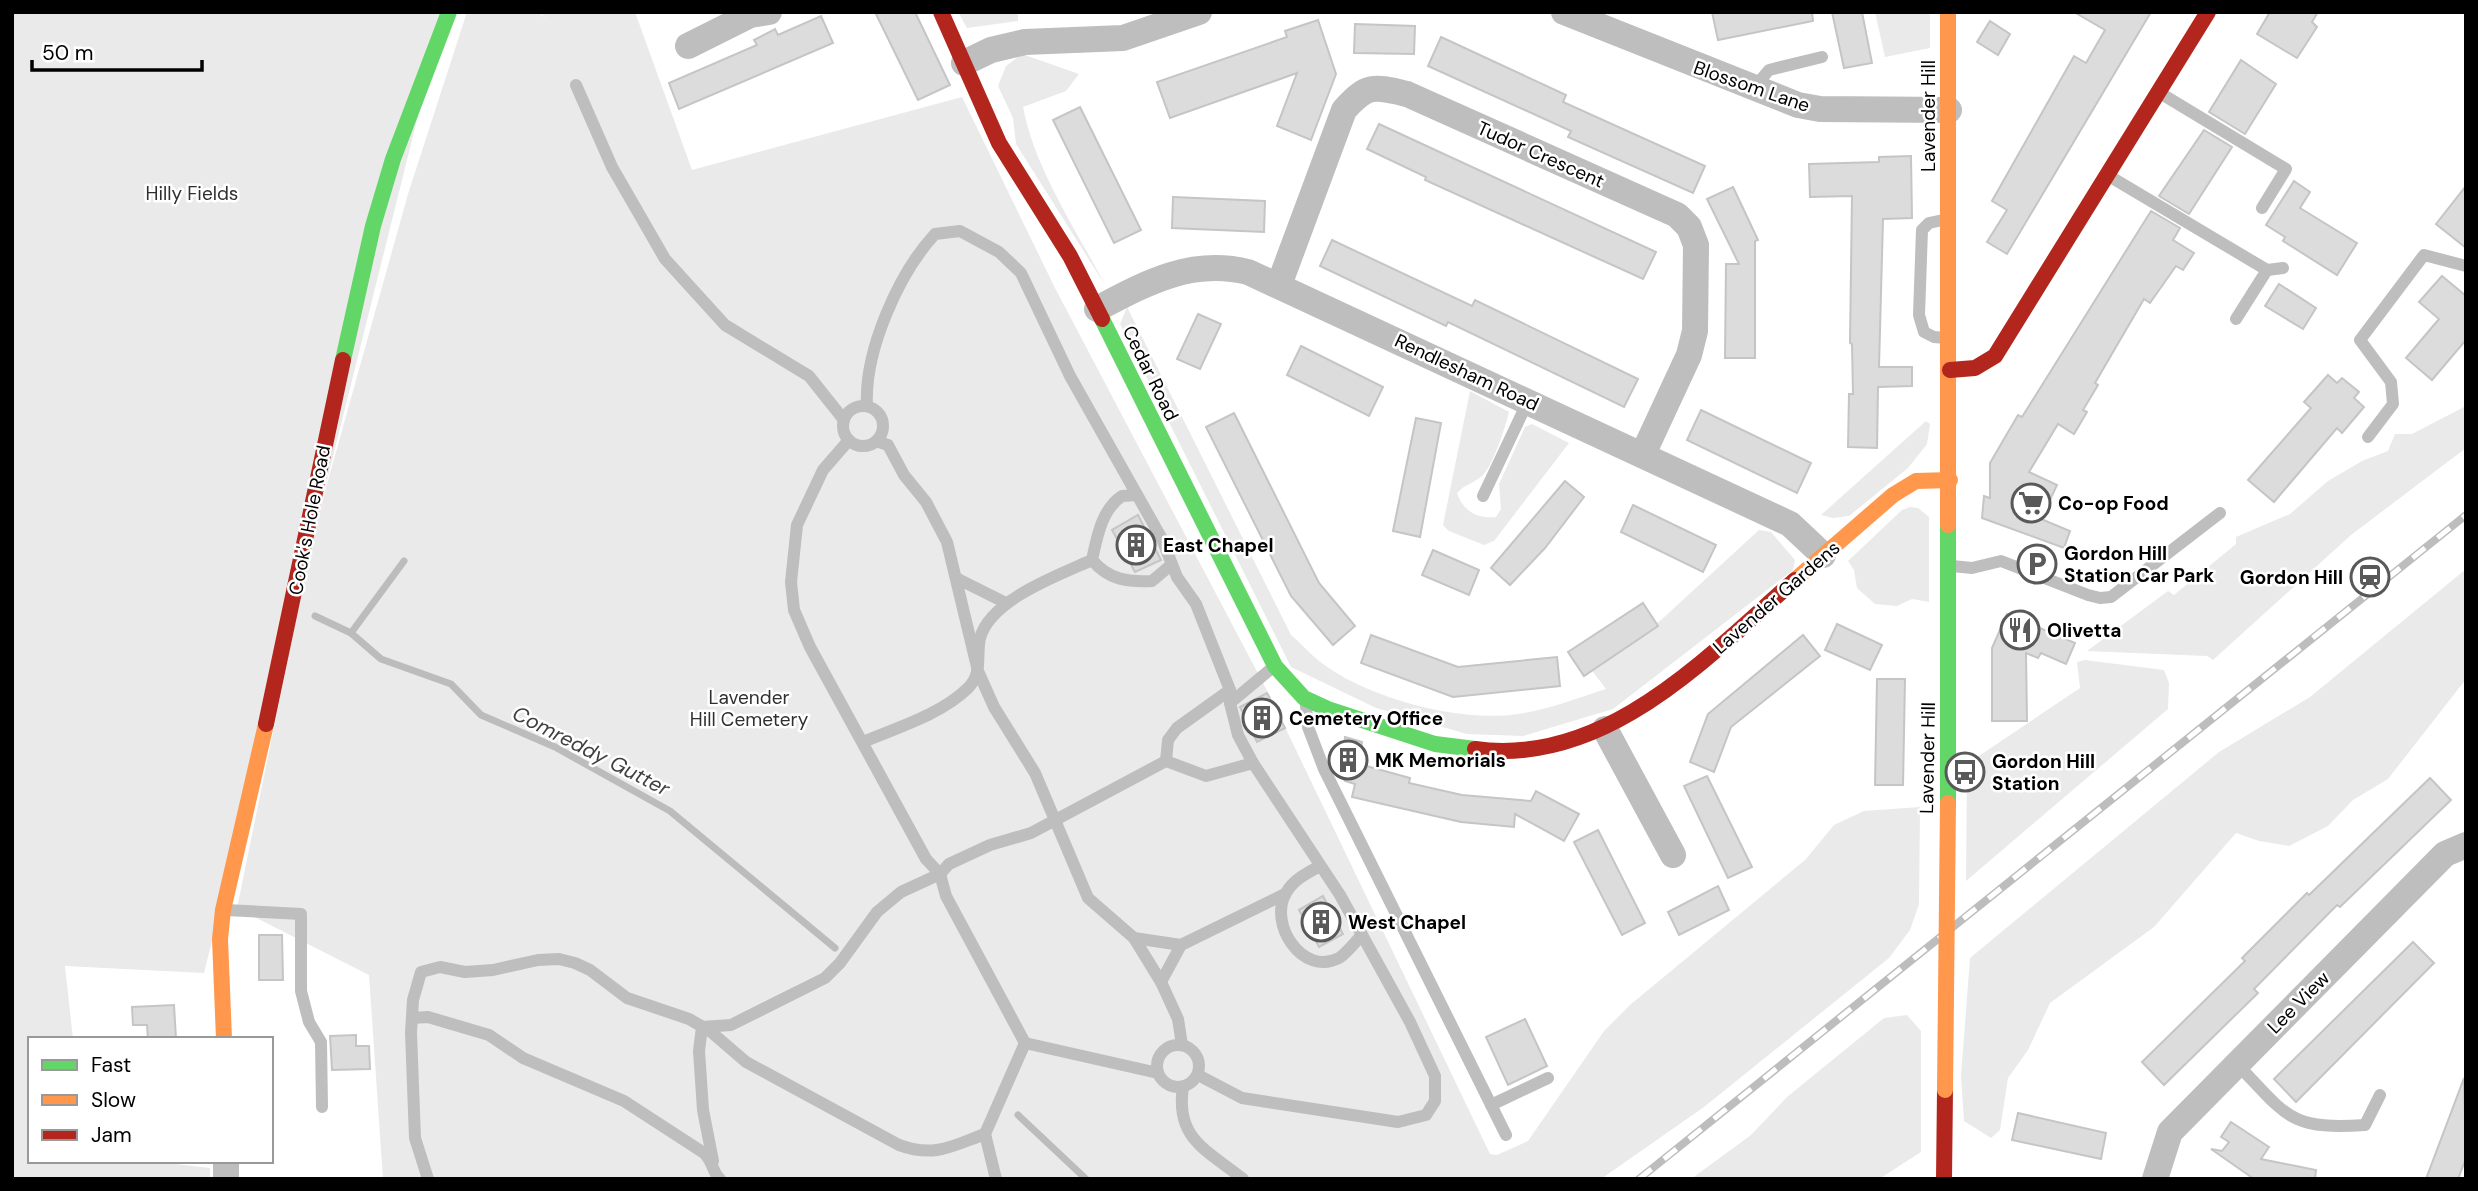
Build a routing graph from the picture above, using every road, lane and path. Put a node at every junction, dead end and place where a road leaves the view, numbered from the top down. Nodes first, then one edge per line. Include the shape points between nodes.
1 (449, 12) edge
2 (769, 12) edge
3 (941, 12) edge
4 (1199, 12) edge
5 (1564, 12) edge
6 (1948, 12) edge
7 (2208, 12) edge
8 (688, 46) dead end
9 (1822, 57) dead end
10 (964, 63) junction
11 (576, 85) dead end
12 (1753, 89) junction
13 (2159, 93) junction
14 (1949, 110) junction
15 (2108, 176) junction
16 (2262, 208) dead end
17 (1949, 219) junction
18 (2466, 266) edge
19 (2283, 268) dead end
20 (2267, 270) junction
21 (1279, 285) junction
22 (1097, 309) junction
23 (2236, 319) dead end
24 (1950, 338) junction
25 (1950, 370) junction
26 (1528, 401) junction
27 (867, 406) junction
28 (844, 420) junction
29 (2368, 437) dead end
30 (849, 440) junction
31 (876, 441) junction
32 (1643, 454) junction
33 (1950, 480) junction
34 (1137, 495) junction
35 (1483, 496) dead end
36 (2220, 513) dead end
37 (1824, 555) junction
38 (1093, 561) junction
39 (1171, 565) junction
40 (1950, 566) junction
41 (958, 579) junction
42 (1006, 603) junction
43 (1275, 666) junction
44 (978, 671) junction
45 (1230, 697) junction
46 (1304, 698) junction
47 (1605, 729) junction
48 (863, 742) junction
49 (1166, 761) junction
50 (1253, 763) junction
51 (1055, 821) junction
52 (2466, 845) edge
53 (1673, 855) dead end
54 (1320, 866) junction
55 (940, 874) junction
56 (1285, 894) junction
57 (223, 910) junction
58 (1362, 935) junction
59 (1134, 937) junction
60 (1181, 945) junction
61 (1161, 982) junction
62 (412, 1018) junction
63 (702, 1027) junction
64 (224, 1037) edge
65 (1025, 1043) junction
66 (1182, 1045) junction
67 (2237, 1064) junction
68 (1158, 1073) junction
69 (1198, 1075) junction
70 (1548, 1078) dead end
71 (1183, 1087) junction
72 (2380, 1095) dead end
73 (1491, 1105) junction
74 (322, 1107) dead end
75 (985, 1134) junction
76 (1507, 1135) dead end
77 (713, 1161) junction
78 (717, 1178) edge
79 (429, 1179) edge
80 (996, 1179) edge
81 (1242, 1179) edge
82 (1944, 1179) edge
83 (2155, 1179) edge

1 - 57 street, Cook's Hole Road via 393,159 373,226
2 - 8 street via 750,15
3 - 10 street, Cedar Road
4 - 10 street via 1123,38 1025,42 991,50
5 - 12 street, Blossom Lane
6 - 14 street, Lavender Hill
7 - 13 street
9 - 12 lane via 1769,70
10 - 22 street, Cedar Road via 999,144 1070,256
11 - 28 lane via 612,167 666,260 725,325 809,376
12 - 14 street, Blossom Lane via 1820,109
13 - 15 street
13 - 16 lane via 2286,170
14 - 17 street, Lavender Hill
15 - 20 lane
15 - 25 street via 1995,356 1975,368
17 - 24 street, Lavender Hill
17 - 24 lane via 1936,220 1922,230 1919,315 1924,332
18 - 29 lane via 2424,255 2360,340 2391,382 2393,404
19 - 20 lane
20 - 23 lane
21 - 22 street, Rendlesham Road via 1226,266 1202,267 1174,272
21 - 26 street, Rendlesham Road
21 - 32 street, Tudor Crescent via 1344,110 1359,93 1377,87 1407,94 1677,215 1689,227 1696,245 1695,331 1689,355
22 - 43 street, Cedar Road
24 - 25 street, Lavender Hill
25 - 33 street, Lavender Hill
26 - 32 street, Rendlesham Road
26 - 35 lane
27 - 28 lane via 851,409
27 - 31 lane via 883,421
27 - 34 lane via 866,380 904,276 935,234 961,231 999,252 1021,273 1054,346
28 - 30 lane
30 - 31 lane via 862,446
30 - 48 lane via 823,470 797,525 791,583 794,610 806,637
31 - 41 lane via 888,445 926,502 947,542
32 - 37 street, Rendlesham Road via 1790,524
33 - 37 street, Lavender Gardens via 1916,481 1906,486
33 - 40 street, Lavender Hill
34 - 38 lane via 1122,496 1109,509
34 - 39 lane
36 - 40 lane via 2110,597 2088,595 2001,561 1972,568
37 - 47 street, Lavender Gardens via 1726,642 1656,697
38 - 39 lane via 1102,572 1129,582 1152,582
38 - 42 lane
39 - 45 lane via 1196,604
40 - 82 street, Lavender Hill, bridge
41 - 42 lane
41 - 44 lane
42 - 44 lane via 981,636
43 - 45 lane
43 - 46 street, Cedar Road
44 - 48 lane via 968,688 944,704
44 - 51 lane via 994,707 1035,773
45 - 49 lane via 1177,728 1168,740
45 - 50 lane via 1238,735
46 - 47 street, Lavender Gardens via 1435,744 1494,752 1546,747
46 - 73 lane via 1308,727 1324,769
47 - 53 street
48 - 55 lane via 926,859
49 - 50 lane via 1206,776
49 - 51 lane
50 - 54 lane
51 - 55 lane via 990,845 949,864
51 - 59 lane via 1088,898
52 - 67 street, Lee View via 2445,854
54 - 56 lane via 1301,876
54 - 58 lane
55 - 63 lane via 901,892 877,912 825,978 731,1025
55 - 65 lane via 946,896
56 - 58 lane via 1280,920 1283,932 1302,955 1338,959
56 - 60 lane
57 - 64 street, Cook's Hole Road
57 - 74 lane via 302,914 301,991 309,1022 321,1042
58 - 69 lane via 1435,1076 1435,1101 1426,1115 1398,1122 1242,1098
59 - 60 lane
59 - 61 lane
60 - 61 lane
61 - 66 lane via 1178,1019
62 - 63 lane via 421,972 440,967 465,972 493,970 559,959 590,970 627,998
62 - 77 lane via 441,1019 488,1035 523,1058 624,1101
62 - 79 lane via 415,1138
63 - 75 lane via 746,1062 917,1152 938,1152
63 - 77 lane via 703,1110
65 - 68 lane
65 - 75 lane
66 - 68 lane via 1164,1051 1158,1059
66 - 69 lane via 1197,1056
67 - 72 lane via 2290,1118 2304,1124 2365,1125
67 - 83 street, Lee View via 2170,1132
68 - 71 lane via 1165,1084
69 - 71 lane
70 - 73 lane
71 - 81 lane via 1184,1129
73 - 76 lane
75 - 80 lane
77 - 78 lane

